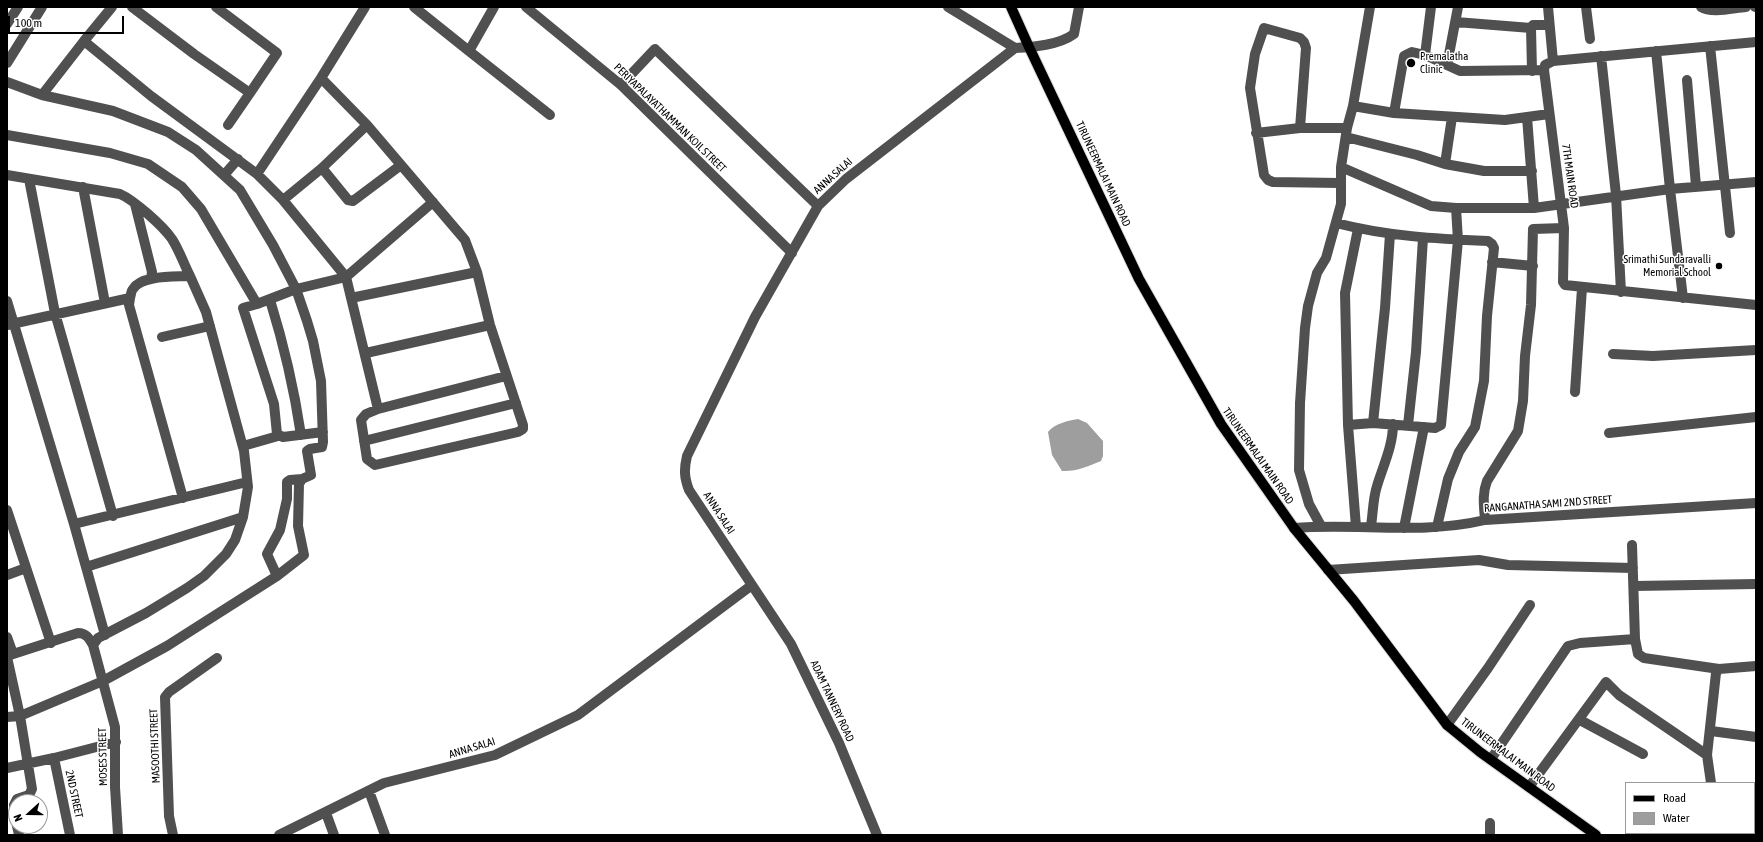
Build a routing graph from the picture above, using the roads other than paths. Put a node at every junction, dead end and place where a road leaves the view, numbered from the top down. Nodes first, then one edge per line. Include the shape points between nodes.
1 (18, 7) edge
2 (42, 7) edge
3 (112, 7) edge
4 (132, 7) edge
5 (216, 7) edge
6 (365, 7) edge
7 (414, 7) edge
8 (494, 7) edge
9 (526, 7) edge
10 (948, 7) edge
11 (1011, 7) edge
12 (1079, 7) edge
13 (1370, 7) edge
14 (1432, 7) edge
15 (1458, 7) edge
16 (1548, 7) edge
17 (1586, 7) edge
18 (1701, 7) edge
19 (1746, 7) edge
20 (1456, 22) junction
21 (7, 24) edge
22 (1549, 25) junction
23 (1531, 28) junction
24 (1590, 39) dead end
25 (84, 41) junction
26 (1756, 42) edge
27 (1710, 46) junction
28 (1029, 47) junction
29 (1015, 48) junction
30 (469, 51) junction
31 (1656, 51) junction
32 (1425, 55) junction
33 (1601, 56) junction
34 (1553, 61) junction
35 (7, 63) edge
36 (1447, 65) junction
37 (1544, 70) junction
38 (1532, 71) junction
39 (322, 78) junction
40 (1687, 80) dead end
41 (7, 82) edge
42 (621, 85) junction
43 (250, 93) junction
44 (42, 95) junction
45 (1353, 106) junction
46 (1394, 113) junction
47 (1549, 114) junction
48 (550, 116) dead end
49 (1452, 117) junction
50 (1527, 117) junction
51 (228, 125) dead end
52 (367, 125) junction
53 (1300, 128) junction
54 (1256, 133) junction
55 (1346, 133) junction
56 (7, 135) edge
57 (238, 159) junction
58 (1444, 164) junction
59 (401, 165) junction
60 (1341, 167) junction
61 (322, 168) junction
62 (1532, 172) junction
63 (225, 174) junction
64 (257, 174) junction
65 (7, 175) edge
66 (29, 179) junction
67 (1756, 182) edge
68 (1340, 183) junction
69 (1724, 184) junction
70 (1696, 186) junction
71 (83, 187) junction
72 (1670, 189) junction
73 (1616, 195) junction
74 (283, 200) junction
75 (433, 202) junction
76 (135, 204) junction
77 (1561, 204) junction
78 (818, 206) junction
79 (1456, 208) junction
80 (1534, 208) junction
81 (1336, 223) junction
82 (1564, 228) junction
83 (1358, 229) junction
84 (1730, 233) dead end
85 (1390, 234) junction
86 (1423, 238) junction
87 (1458, 240) junction
88 (792, 253) junction
89 (1492, 262) junction
90 (1533, 266) junction
91 (477, 272) junction
92 (190, 276) junction
93 (346, 277) junction
94 (151, 278) junction
95 (1582, 288) junction
96 (296, 290) junction
97 (1621, 292) junction
98 (130, 298) junction
99 (351, 298) junction
100 (1683, 298) junction
101 (270, 300) junction
102 (7, 301) edge
103 (105, 303) junction
104 (257, 304) junction
105 (1756, 304) edge
106 (55, 313) junction
107 (10, 324) edge
108 (490, 325) junction
109 (210, 326) junction
110 (162, 337) dead end
111 (1756, 350) edge
112 (366, 353) junction
113 (1614, 354) dead end
114 (506, 376) junction
115 (1575, 392) dead end
116 (516, 402) junction
117 (378, 410) junction
118 (1756, 417) edge
119 (1373, 423) junction
120 (1393, 424) junction
121 (1348, 425) junction
122 (1408, 425) junction
123 (1424, 427) junction
124 (323, 432) junction
125 (1609, 433) dead end
126 (301, 435) junction
127 (278, 436) junction
128 (364, 441) junction
129 (243, 446) junction
130 (302, 479) junction
131 (247, 482) junction
132 (182, 498) junction
133 (1756, 503) edge
134 (8, 516) edge
135 (113, 516) junction
136 (243, 517) junction
137 (1485, 520) junction
138 (74, 524) junction
139 (1321, 526) junction
140 (1371, 526) junction
141 (1356, 527) junction
142 (1437, 527) junction
143 (1294, 528) junction
144 (1404, 528) junction
145 (1632, 545) dead end
146 (86, 566) junction
147 (26, 568) junction
148 (1633, 568) junction
149 (1328, 570) junction
150 (7, 575) edge
151 (277, 576) junction
152 (1756, 584) edge
153 (752, 585) junction
154 (1634, 586) junction
155 (1530, 605) dead end
156 (105, 635) junction
157 (7, 637) edge
158 (1635, 639) junction
159 (51, 643) junction
160 (93, 644) junction
161 (9, 656) edge
162 (218, 658) dead end
163 (1756, 666) edge
164 (1719, 669) junction
165 (103, 681) junction
166 (20, 716) junction
167 (7, 718) edge
168 (1580, 720) junction
169 (1447, 725) junction
170 (1711, 731) junction
171 (1756, 737) edge
172 (116, 742) junction
173 (1643, 754) dead end
174 (1707, 755) junction
175 (54, 758) junction
176 (1491, 759) junction
177 (28, 763) junction
178 (7, 768) edge
179 (1711, 782) edge
180 (1529, 787) junction
181 (369, 791) junction
182 (30, 794) edge
183 (326, 813) junction
184 (1490, 823) dead end
185 (70, 835) edge
186 (118, 835) edge
187 (173, 835) edge
188 (279, 835) edge
189 (334, 835) edge
190 (385, 835) edge
191 (877, 835) edge
192 (1490, 835) edge
193 (1596, 835) edge

1 - 21 street
2 - 35 street
3 - 25 street
4 - 43 street
5 - 43 street via 277,53
6 - 39 street
7 - 30 street
8 - 30 street
9 - 42 street, PERIYAPALAYATHAMMAN KOIL STREET
10 - 29 street
11 - 28 main road, TIRUNEERMALAI MAIN ROAD
12 - 28 street via 1074,34 1062,40
13 - 45 street
14 - 32 street
15 - 20 street
16 - 22 street
17 - 24 street
18 - 19 street via 1705,10
20 - 23 street
20 - 36 street
22 - 23 street via 1533,25
22 - 34 street
23 - 38 street
25 - 44 street
25 - 57 street via 151,96
26 - 27 street
27 - 31 street
27 - 69 street
28 - 29 street
28 - 143 main road, TIRUNEERMALAI MAIN ROAD via 1139,279 1221,424
29 - 78 street, ANNA SALAI via 846,179
30 - 48 street
31 - 33 street
31 - 72 street
32 - 36 street
32 - 46 street via 1412,52 1404,56
33 - 34 street
33 - 73 street
34 - 37 street via 1545,65
36 - 38 street via 1460,71
37 - 38 street
37 - 47 street, 7TH MAIN ROAD
39 - 52 street
39 - 64 street
40 - 70 street
41 - 44 street
42 - 78 street via 655,49
42 - 88 street, PERIYAPALAYATHAMMAN KOIL STREET
43 - 51 street
44 - 63 street via 113,111 168,132 196,150
45 - 46 street
45 - 55 street
46 - 49 street
47 - 50 street
47 - 77 street, 7TH MAIN ROAD
49 - 50 street via 1505,120
49 - 58 street
50 - 62 street
52 - 59 street
52 - 61 street
53 - 54 street
53 - 54 street via 1306,48 1304,42 1300,38 1264,28 1250,74
53 - 55 street
54 - 68 street via 1264,175 1268,180
55 - 58 street
55 - 60 street
56 - 104 street via 110,153 148,164 182,186 201,209
57 - 63 street
57 - 64 street
58 - 62 street via 1484,171
59 - 61 street via 353,201 348,200
59 - 75 street
60 - 68 street
60 - 79 street via 1431,206
61 - 74 street
62 - 80 street
63 - 96 street via 244,196
64 - 74 street
65 - 66 street
66 - 71 street
66 - 106 street
67 - 69 street
68 - 81 street via 1341,204
69 - 70 street
69 - 84 street
70 - 72 street
71 - 76 street via 120,194
71 - 103 street
72 - 73 street
72 - 100 street
73 - 77 street
73 - 97 street
74 - 93 street
75 - 91 street via 465,240
75 - 93 street
76 - 92 street via 172,239
76 - 94 street via 152,272
77 - 80 street
77 - 82 street, 7TH MAIN ROAD
78 - 88 street, ANNA SALAI
79 - 80 street
79 - 87 street
81 - 83 street
81 - 139 street via 1326,258 1317,273 1308,306 1300,403 1299,470 1309,504
82 - 90 street via 1533,229
82 - 95 street, 7TH MAIN ROAD via 1563,282 1565,285
83 - 85 street
83 - 121 street via 1345,293
85 - 86 street
85 - 119 street
86 - 87 street
86 - 122 street via 1416,352
87 - 89 street via 1488,241 1494,248
87 - 123 street via 1441,425 1435,428
88 - 153 street, ANNA SALAI via 755,317 687,456 684,468 689,490
89 - 90 street
89 - 142 street via 1484,381 1475,427 1459,452 1448,479
90 - 137 street via 1521,416 1518,431 1487,481 1483,496
91 - 99 street
91 - 108 street
92 - 94 street
92 - 109 street
93 - 96 street
93 - 99 street
94 - 98 street via 136,285
95 - 97 street
95 - 115 street
96 - 101 street
96 - 124 street via 313,341 321,381
97 - 100 street
98 - 103 street
98 - 132 street via 129,305
99 - 112 street
100 - 105 street
101 - 104 street
101 - 126 street via 286,354
102 - 107 street
103 - 106 street
104 - 127 street via 239,309 274,404
106 - 107 street
106 - 135 street
107 - 138 street
108 - 112 street
108 - 114 street
109 - 110 street
109 - 129 street
111 - 113 street via 1653,356
112 - 117 street
114 - 116 street
114 - 117 street
116 - 128 street
116 - 128 street via 523,427 518,432 375,465 368,459
117 - 128 street via 361,420
118 - 125 street
119 - 120 street
119 - 121 street
120 - 122 street
120 - 140 street via 1386,464 1376,487
121 - 141 street
122 - 123 street
123 - 144 street
124 - 126 street
124 - 130 street via 322,447 307,451 311,475
126 - 127 street via 283,438
127 - 129 street
129 - 131 street
130 - 151 street via 299,484 298,526 304,555
130 - 151 street via 287,482 287,499 280,530 267,554
131 - 132 street
131 - 136 street
132 - 135 street
133 - 137 street, RANGANATHA SAMI 2ND STREET
134 - 147 street
135 - 138 street
136 - 146 street
136 - 156 street via 235,540 204,576
137 - 142 street, RANGANATHA SAMI 2ND STREET
138 - 146 street
139 - 141 street, RANGANATHA SAMI 2ND STREET
139 - 143 street, RANGANATHA SAMI 2ND STREET
140 - 141 street, RANGANATHA SAMI 2ND STREET
140 - 144 street, RANGANATHA SAMI 2ND STREET
142 - 144 street, RANGANATHA SAMI 2ND STREET
143 - 149 main road, TIRUNEERMALAI MAIN ROAD
145 - 148 street
146 - 156 street
147 - 150 street
147 - 159 street
148 - 149 street via 1508,566 1479,560
148 - 154 street
149 - 169 main road, TIRUNEERMALAI MAIN ROAD
151 - 165 street via 167,646
152 - 154 street
153 - 181 street, ANNA SALAI via 578,715 495,755 384,783
153 - 191 street, ADAM TANNERY ROAD via 791,644 839,743
154 - 158 street
155 - 169 street
156 - 160 street
157 - 161 street
158 - 164 street via 1638,654 1644,658
158 - 176 street via 1568,646
159 - 160 street via 82,633
159 - 161 street
160 - 165 street, MOSES STREET
161 - 166 street
162 - 187 street, MASOOTHI STREET via 165,697 169,816
163 - 164 street
164 - 170 street via 1716,673
165 - 166 street
165 - 172 street, MOSES STREET via 113,713
166 - 167 street
166 - 177 street
168 - 173 street
168 - 174 street via 1606,682 1619,695
168 - 180 street
169 - 176 main road, TIRUNEERMALAI MAIN ROAD
170 - 171 street
170 - 174 street
172 - 175 street
172 - 186 street, MOSES STREET
174 - 179 street
175 - 177 street
175 - 185 street, 2ND STREET
176 - 180 main road, TIRUNEERMALAI MAIN ROAD
177 - 178 street
177 - 182 street via 32,793
180 - 193 main road, TIRUNEERMALAI MAIN ROAD
181 - 183 street, ANNA SALAI
181 - 190 street
183 - 188 street, ANNA SALAI
183 - 189 street
184 - 192 street

